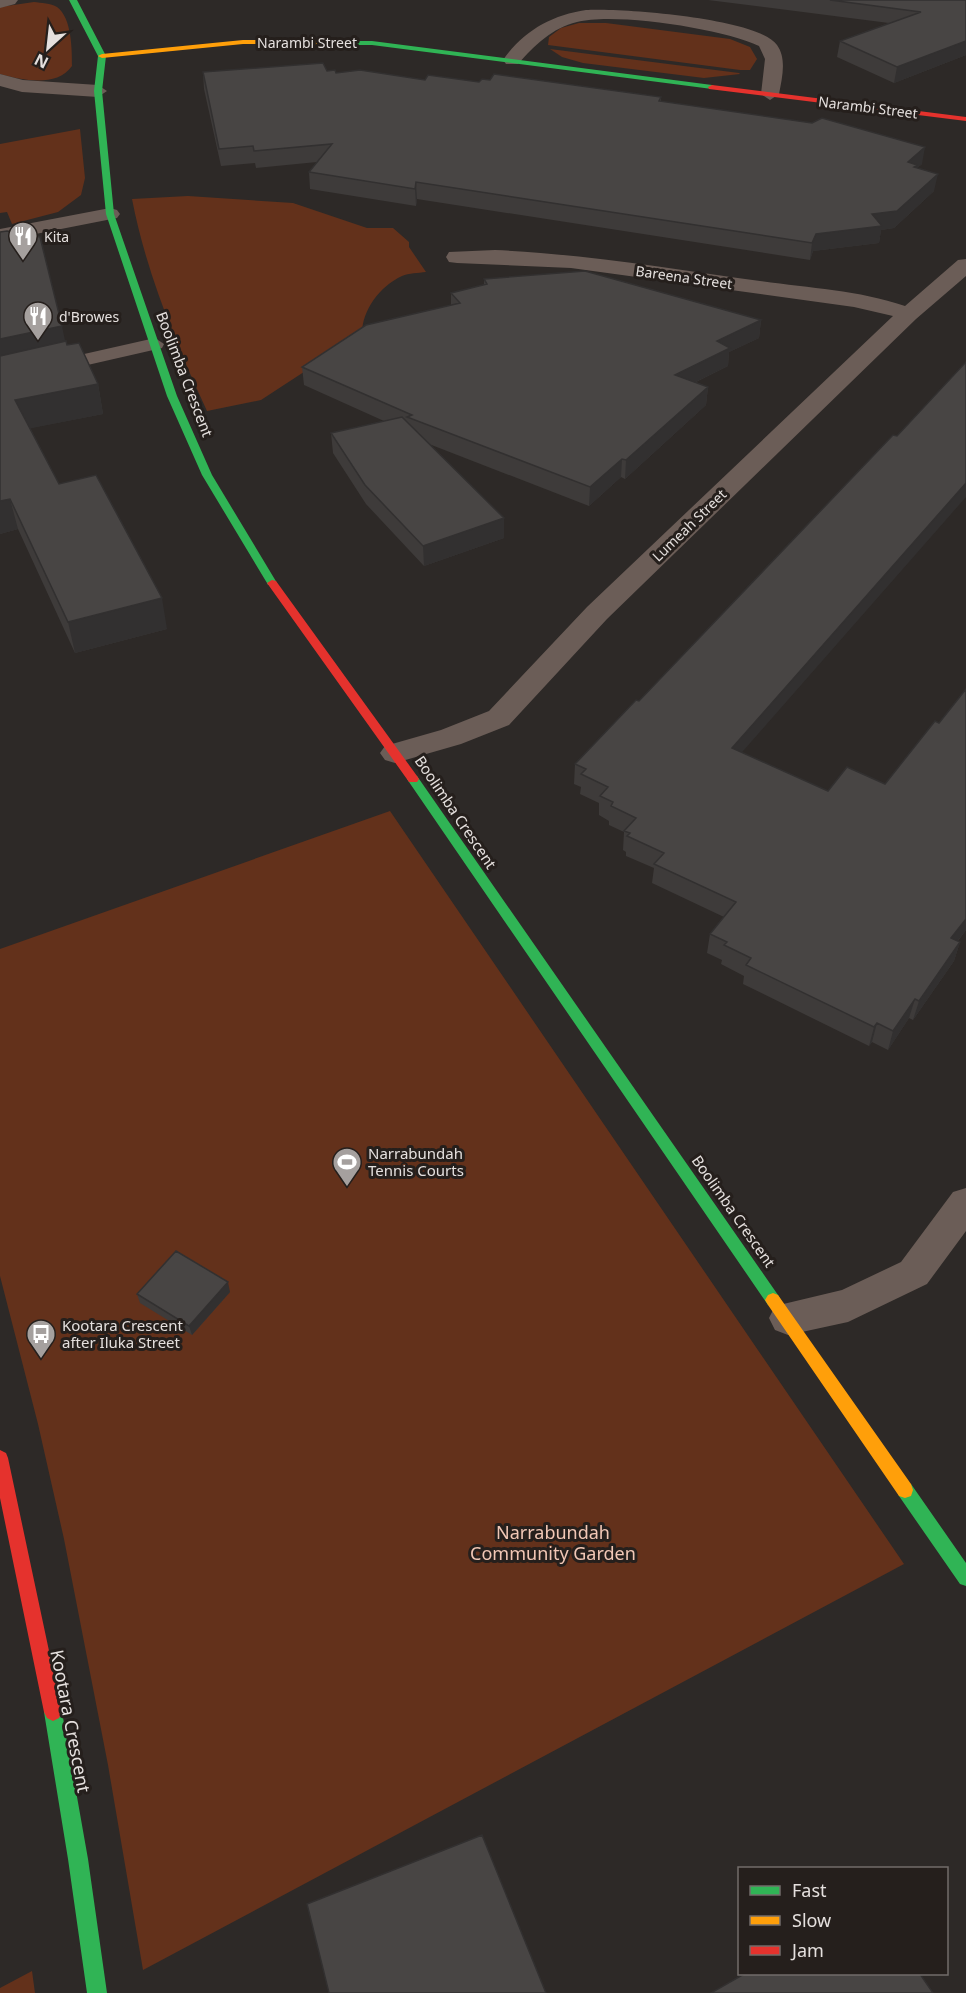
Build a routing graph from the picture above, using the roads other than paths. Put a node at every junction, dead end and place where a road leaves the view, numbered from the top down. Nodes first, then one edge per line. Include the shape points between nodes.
1 (9, 0) edge
2 (73, 0) edge
3 (0, 3) edge
4 (102, 56) junction
5 (512, 60) junction
6 (0, 80) edge
7 (98, 91) junction
8 (770, 94) junction
9 (966, 119) edge
10 (110, 214) junction
11 (0, 235) edge
12 (458, 256) dead end
13 (966, 265) edge
14 (908, 314) junction
15 (155, 344) junction
16 (0, 379) edge
17 (395, 753) junction
18 (966, 1203) edge
19 (788, 1318) junction
20 (0, 1458) edge
21 (9, 1545) edge
22 (966, 1578) edge
23 (98, 1993) edge

1 - 3 street
2 - 4 street
4 - 5 street, Narambi Street via 303,40 372,43
4 - 7 street, Boolimba Crescent
5 - 8 street, Narambi Street
5 - 8 street via 526,42 565,20 591,15 635,17 736,32 765,42 775,58
6 - 7 street via 22,86
7 - 10 street, Boolimba Crescent
8 - 9 street, Narambi Street
10 - 11 street
10 - 15 street, Boolimba Crescent
12 - 14 street, Bareena Street via 572,260 845,300
13 - 14 street, Lumeah Street
14 - 17 street, Lumeah Street via 597,613 499,718
15 - 16 lane
15 - 17 street, Boolimba Crescent via 172,396 207,475 284,602
17 - 19 street, Boolimba Crescent
18 - 19 street via 914,1273 848,1305
19 - 22 street, Boolimba Crescent
20 - 21 street, Kootara Crescent
21 - 23 street, Kootara Crescent via 86,1899

